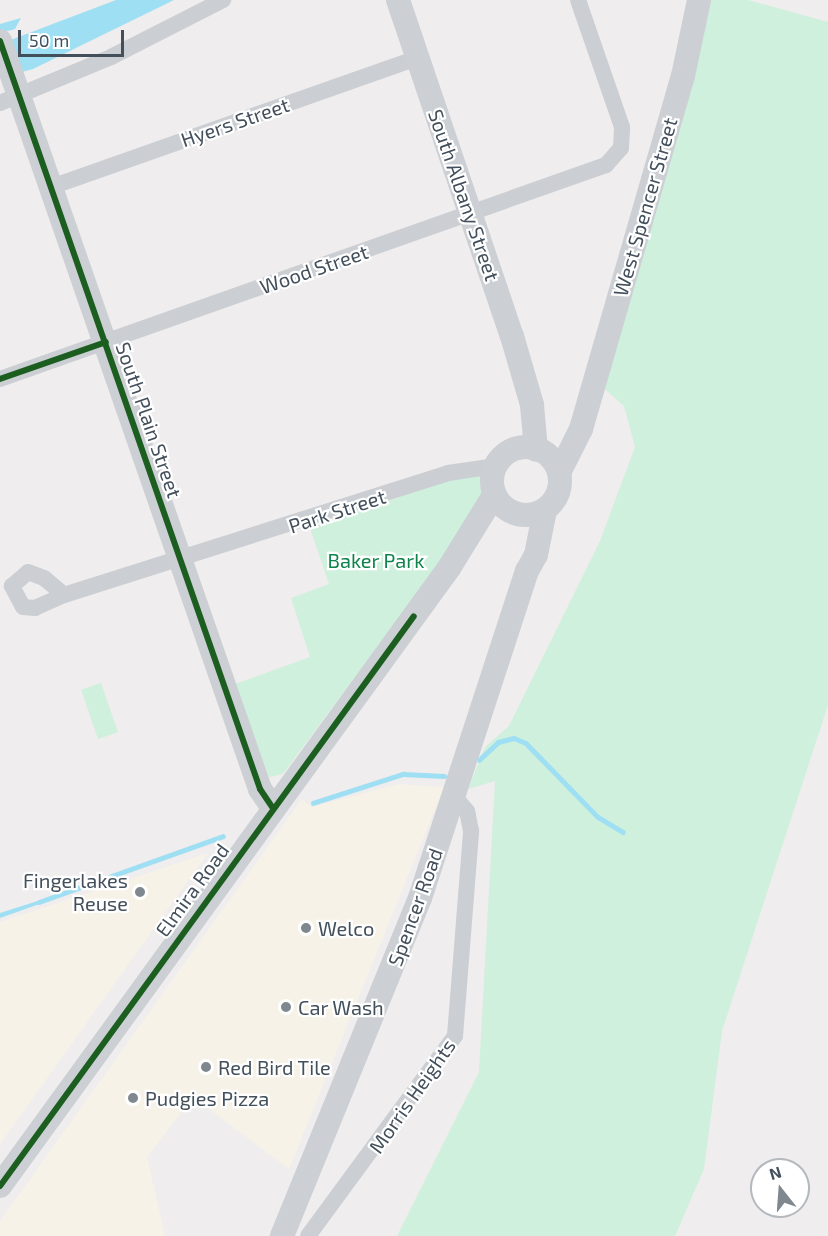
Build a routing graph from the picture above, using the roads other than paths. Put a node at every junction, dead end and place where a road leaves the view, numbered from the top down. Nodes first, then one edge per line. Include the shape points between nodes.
1 (223, 0) edge
2 (398, 0) edge
3 (578, 0) edge
4 (699, 0) edge
5 (0, 41) edge
6 (418, 58) junction
7 (11, 93) edge
8 (51, 187) junction
9 (470, 214) junction
10 (106, 342) junction
11 (0, 379) edge
12 (584, 413) junction
13 (532, 451) junction
14 (496, 466) junction
15 (560, 471) junction
16 (518, 508) junction
17 (178, 558) junction
18 (64, 595) dead end
19 (455, 797) junction
20 (272, 807) junction
21 (0, 1186) edge
22 (282, 1236) edge
23 (308, 1236) edge

1 - 7 street
2 - 6 street, South Albany Street
3 - 9 street, Wood Street via 622,127 621,148 596,170
4 - 12 street, West Spencer Street via 683,75
5 - 7 street, South Plain Street
6 - 8 street, Hyers Street
6 - 9 street, South Albany Street
7 - 8 street, South Plain Street
8 - 10 street, South Plain Street
9 - 10 street, Wood Street
9 - 13 street, South Albany Street via 525,391
10 - 11 street, Wood Street
10 - 17 street, South Plain Street
12 - 13 street, West Spencer Street
12 - 15 street, West Spencer Street
13 - 14 street, West Spencer Street
13 - 15 street
14 - 16 street
14 - 17 street, Park Street via 467,468
15 - 16 street, West Spencer Street via 556,496
16 - 19 street, Spencer Road via 536,555 526,571
16 - 20 street, Elmira Road via 449,568
17 - 18 street, Park Street
17 - 20 street, South Plain Street via 260,789
19 - 22 street, Spencer Road via 420,898
19 - 23 street, Morris Heights via 467,811 471,831 455,1036
20 - 21 street, Elmira Road

